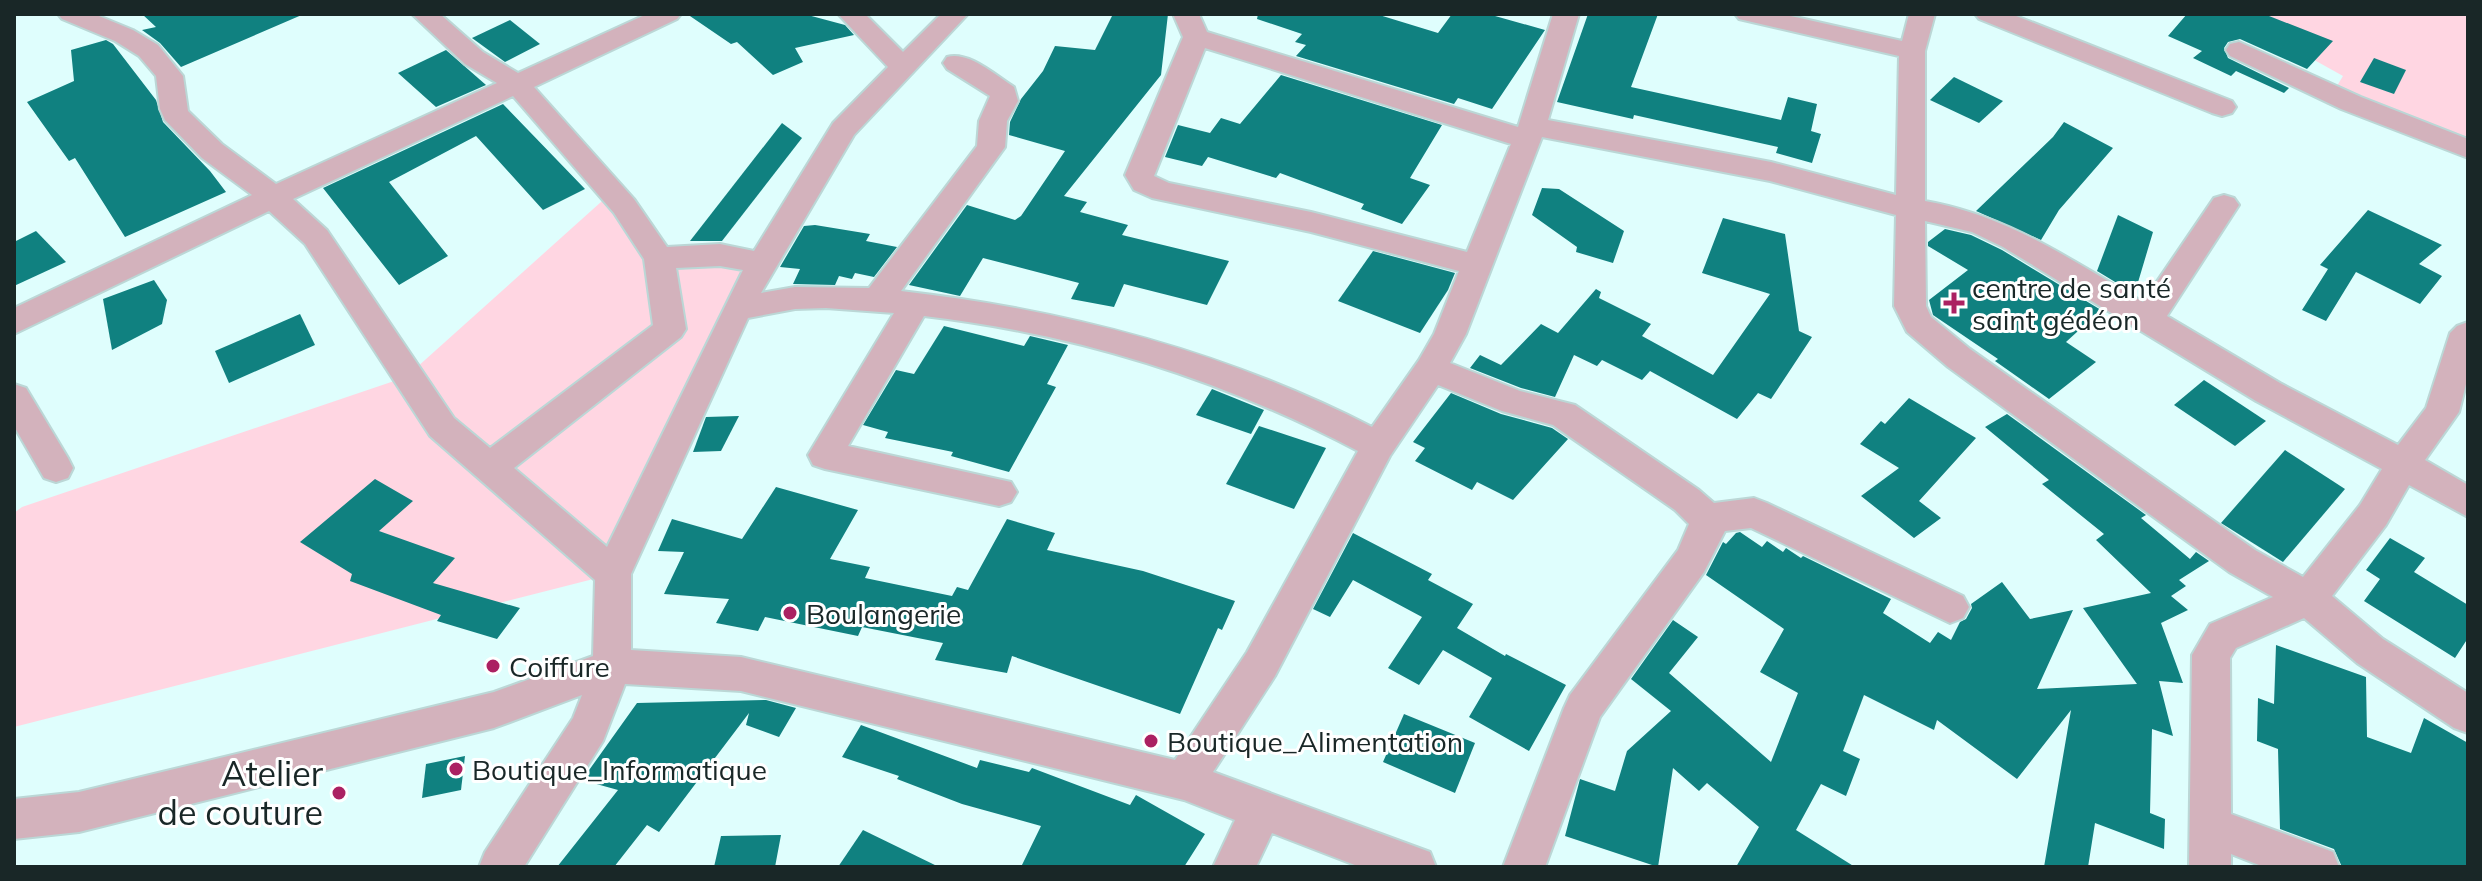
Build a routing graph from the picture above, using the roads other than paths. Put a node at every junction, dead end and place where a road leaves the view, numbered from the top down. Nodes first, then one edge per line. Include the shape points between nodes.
1 (71, 14) edge
2 (425, 14) edge
3 (668, 14) edge
4 (851, 14) edge
5 (955, 14) edge
6 (1748, 14) edge
7 (1922, 14) edge
8 (1988, 14) edge
9 (1561, 15) edge
10 (1191, 26) edge
11 (2239, 50) dead end
12 (1912, 51) junction
13 (956, 63) dead end
14 (903, 67) junction
15 (516, 83) junction
16 (2222, 107) dead end
17 (1529, 132) junction
18 (2468, 149) edge
19 (271, 198) junction
20 (2224, 205) dead end
21 (1912, 208) junction
22 (659, 258) junction
23 (762, 263) junction
24 (1477, 265) junction
25 (877, 301) junction
26 (915, 305) junction
27 (737, 309) junction
28 (2148, 320) junction
29 (14, 322) edge
30 (2468, 334) edge
31 (1431, 369) junction
32 (14, 397) edge
33 (1378, 446) junction
34 (2403, 464) junction
35 (56, 468) dead end
36 (489, 468) junction
37 (999, 492) dead end
38 (2468, 503) edge
39 (1707, 519) junction
40 (613, 574) junction
41 (2308, 599) junction
42 (1950, 607) dead end
43 (612, 666) junction
44 (2468, 715) edge
45 (1184, 781) junction
46 (1262, 809) junction
47 (14, 819) edge
48 (2210, 826) junction
49 (500, 867) edge
50 (1234, 867) edge
51 (1415, 867) edge
52 (1524, 867) edge
53 (2210, 867) edge
54 (2318, 867) edge

1 - 19 street via 140,44 155,57 168,72 175,114
2 - 15 street via 474,58
3 - 15 street
4 - 14 street
5 - 14 street
6 - 12 street
7 - 12 street
8 - 16 street
9 - 17 street
10 - 17 street
10 - 24 street via 1139,175 1144,183
11 - 18 street via 2351,103
12 - 21 street
13 - 25 street via 1004,93 993,121 991,147
14 - 23 street via 843,129
15 - 19 street
15 - 22 street via 624,206
17 - 21 street via 1771,172
17 - 24 street
19 - 29 street
19 - 36 street via 316,237 442,427
20 - 28 street
21 - 28 street via 1983,225
21 - 41 street via 1910,306 1928,335 2242,561
22 - 23 street via 720,255
22 - 36 street via 670,329
23 - 27 street
24 - 31 street
25 - 26 street
25 - 27 street via 795,298
26 - 33 street via 1019,317 1155,350 1284,399
26 - 37 street via 825,455
27 - 40 street
28 - 34 street
30 - 34 street via 2461,341 2442,412
31 - 33 street
31 - 39 street via 1514,402 1563,414 1694,504
32 - 35 street
33 - 45 street via 1261,664
34 - 38 street
34 - 41 street via 2373,515
36 - 40 street
39 - 42 street via 1754,513
39 - 52 street via 1707,531 1691,561 1584,708
40 - 43 street
41 - 44 street via 2370,651
41 - 48 street via 2223,636 2211,655
43 - 45 street via 741,674
43 - 47 street via 494,710 79,812
43 - 49 street via 589,728
45 - 46 street
46 - 50 street
46 - 51 street
48 - 53 street
48 - 54 street

